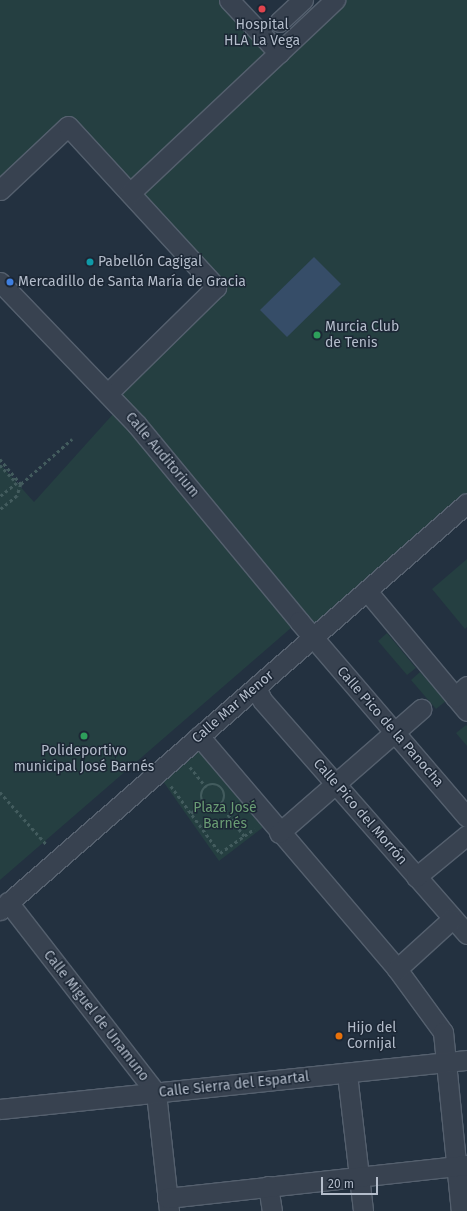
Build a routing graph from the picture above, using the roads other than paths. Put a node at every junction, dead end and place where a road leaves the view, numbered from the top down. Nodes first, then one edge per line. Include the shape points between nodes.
1 (228, 0) edge
2 (303, 0) edge
3 (335, 0) edge
4 (279, 22) dead end
5 (279, 53) junction
6 (0, 190) edge
7 (130, 193) junction
8 (0, 282) edge
9 (108, 393) junction
10 (467, 503) edge
11 (367, 591) junction
12 (314, 637) junction
13 (256, 687) junction
14 (461, 691) edge
15 (421, 709) dead end
16 (467, 711) edge
17 (394, 732) junction
18 (199, 736) junction
19 (335, 783) junction
20 (467, 816) edge
21 (273, 826) junction
22 (467, 835) edge
23 (416, 877) junction
24 (4, 906) edge
25 (452, 919) junction
26 (467, 934) edge
27 (398, 969) junction
28 (467, 1060) edge
29 (445, 1062) junction
30 (347, 1074) junction
31 (156, 1093) junction
32 (0, 1109) edge
33 (461, 1166) edge
34 (359, 1177) junction
35 (268, 1186) junction
36 (168, 1204) edge
37 (272, 1211) edge
38 (363, 1211) edge
39 (461, 1211) edge

1 - 5 street
2 - 4 street
3 - 5 street
5 - 7 street
6 - 7 street via 68,126
7 - 9 street via 216,287
8 - 9 street, Calle Auditorium
9 - 12 street, Calle Auditorium
10 - 11 street, Calle Mar Menor
11 - 12 street, Calle Mar Menor
11 - 14 street
12 - 13 street, Calle Mar Menor
12 - 17 street, Calle Pico de la Panocha
13 - 18 street, Calle Mar Menor
13 - 19 street, Calle Pico del Morrón via 262,700
14 - 16 street
15 - 17 street
17 - 19 street
17 - 20 street, Calle Pico de la Panocha
18 - 21 street
18 - 24 street, Calle Mar Menor
19 - 21 street
19 - 23 street, Calle Pico del Morrón
21 - 27 street
22 - 23 street
23 - 25 street, Calle Pico del Morrón
24 - 31 street, Calle Miguel de Unamuno
25 - 26 street, Calle Pico del Morrón
25 - 27 street
27 - 29 street via 443,1032
28 - 29 street, Calle Sierra del Espartal
29 - 30 street, Calle Sierra del Espartal
29 - 33 street
30 - 31 street, Calle Sierra del Espartal
30 - 34 street
31 - 32 street, Calle Sierra del Espartal
31 - 36 street, Calle Miguel de Unamuno
33 - 34 street
33 - 39 street
34 - 35 street
34 - 38 street
35 - 36 street
35 - 37 street

